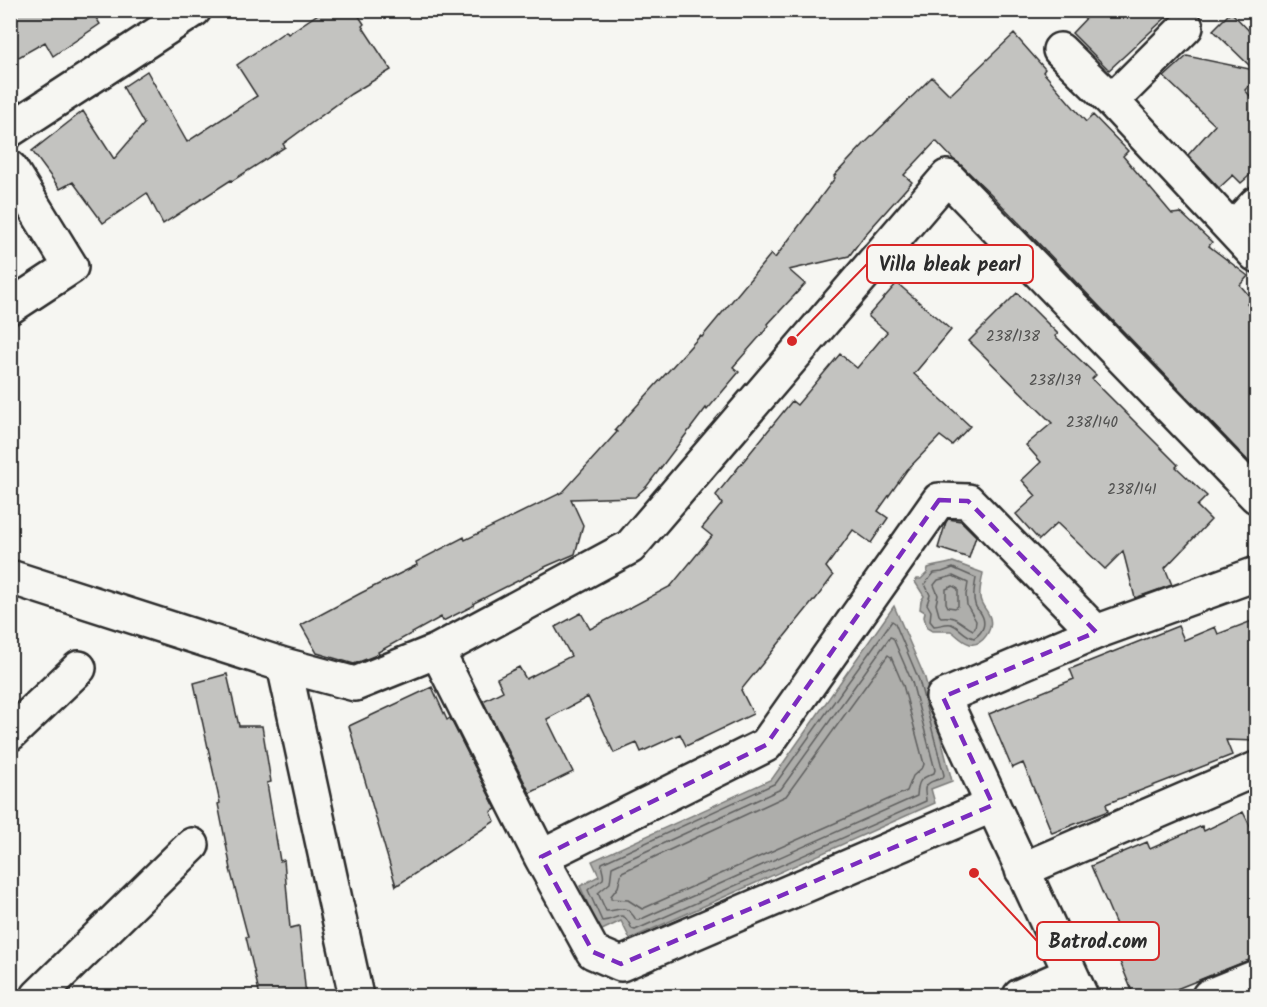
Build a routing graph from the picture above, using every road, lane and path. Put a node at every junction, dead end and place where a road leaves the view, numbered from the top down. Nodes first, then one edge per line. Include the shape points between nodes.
1 (194, 10) edge
2 (1186, 27) dead end
3 (1060, 50) dead end
4 (1112, 101) junction
5 (10, 130) edge
6 (10, 168) edge
7 (1257, 204) edge
8 (1233, 229) junction
9 (1257, 255) edge
10 (10, 307) edge
11 (1257, 496) edge
12 (1257, 574) edge
13 (10, 577) edge
14 (1096, 632) junction
15 (437, 651) junction
16 (284, 664) junction
17 (79, 668) dead end
18 (10, 734) edge
19 (1257, 769) edge
20 (993, 806) junction
21 (192, 845) dead end
22 (541, 857) junction
23 (1022, 870) junction
24 (1257, 977) edge
25 (1075, 985) edge
26 (38, 996) edge
27 (356, 996) edge
28 (1020, 996) edge
29 (1209, 996) edge

1 - 5 street
2 - 4 street
3 - 4 street
4 - 8 street
6 - 10 street via 71,267
7 - 8 street
8 - 9 street
11 - 15 street via 947,177 630,547
12 - 14 street
13 - 16 street
14 - 20 street via 943,697
14 - 22 street via 968,501 939,500 766,745
15 - 16 street via 355,684
15 - 22 street
16 - 27 street
17 - 18 street
19 - 23 street
20 - 22 street via 621,964 593,952
20 - 23 street
21 - 26 street
23 - 25 street
24 - 29 street
25 - 28 street

